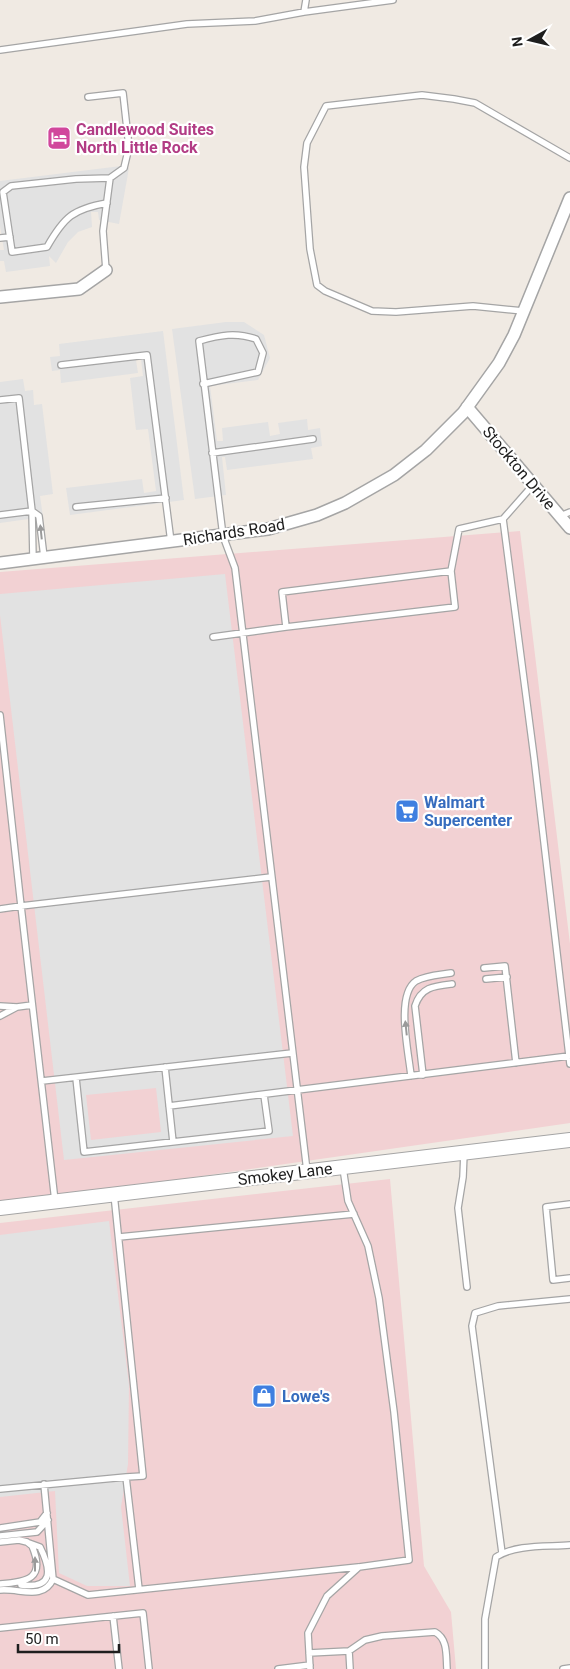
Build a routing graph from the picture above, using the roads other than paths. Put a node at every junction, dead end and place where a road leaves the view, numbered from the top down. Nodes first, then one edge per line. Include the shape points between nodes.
1 (306, 0) edge
2 (393, 0) edge
3 (304, 12) junction
4 (0, 50) edge
5 (88, 96) dead end
6 (570, 158) edge
7 (110, 178) junction
8 (570, 198) edge
9 (107, 203) junction
10 (565, 222) edge
11 (10, 237) junction
12 (0, 238) edge
13 (106, 270) joint
14 (0, 297) edge
15 (523, 311) junction
16 (61, 365) dead end
17 (204, 384) junction
18 (0, 400) edge
19 (467, 407) junction
20 (313, 438) dead end
21 (212, 453) junction
22 (533, 485) junction
23 (166, 498) junction
24 (76, 507) dead end
25 (32, 511) junction
26 (565, 514) edge
27 (0, 515) edge
28 (503, 519) junction
29 (570, 528) edge
30 (223, 536) junction
31 (172, 542) junction
32 (38, 558) junction
33 (0, 563) edge
34 (451, 571) junction
35 (286, 627) junction
36 (241, 633) junction
37 (213, 636) dead end
38 (0, 715) edge
39 (1, 739) edge
40 (271, 877) junction
41 (22, 906) junction
42 (0, 909) edge
43 (484, 968) dead end
44 (451, 973) dead end
45 (507, 976) junction
46 (486, 979) dead end
47 (452, 984) dead end
48 (32, 1005) junction
49 (0, 1006) edge
50 (17, 1007) junction
51 (0, 1016) edge
52 (292, 1053) junction
53 (569, 1056) edge
54 (516, 1063) junction
55 (570, 1064) edge
56 (165, 1068) junction
57 (422, 1075) junction
58 (411, 1076) junction
59 (76, 1078) junction
60 (42, 1082) junction
61 (297, 1091) junction
62 (264, 1095) junction
63 (169, 1106) junction
64 (570, 1140) edge
65 (173, 1142) junction
66 (464, 1153) junction
67 (343, 1167) junction
68 (307, 1171) junction
69 (114, 1194) junction
70 (55, 1201) junction
71 (570, 1204) edge
72 (0, 1208) edge
73 (354, 1214) junction
74 (119, 1237) junction
75 (570, 1278) edge
76 (467, 1287) dead end
77 (570, 1298) edge
78 (126, 1477) junction
79 (44, 1484) junction
80 (0, 1489) edge
81 (47, 1517) junction
82 (0, 1528) edge
83 (0, 1536) edge
84 (0, 1542) edge
85 (27, 1542) junction
86 (570, 1545) edge
87 (502, 1553) junction
88 (359, 1567) junction
89 (53, 1579) junction
90 (11, 1583) junction
91 (0, 1584) edge
92 (140, 1589) junction
93 (0, 1590) edge
94 (113, 1616) junction
95 (0, 1628) edge
96 (349, 1651) junction
97 (309, 1653) junction
98 (310, 1667) edge
99 (570, 1668) edge
100 (119, 1669) edge
101 (150, 1669) edge
102 (278, 1669) edge
103 (350, 1669) edge
104 (447, 1669) edge
105 (485, 1669) edge
106 (563, 1669) edge

1 - 3 lane
2 - 3 lane
3 - 4 lane via 255,20 186,24
5 - 7 lane via 123,93 129,147 124,168
6 - 15 lane via 475,103 422,96 326,106 307,143 304,167 310,249 317,285 372,311 473,306
7 - 9 lane
7 - 11 lane via 11,186 4,192
8 - 10 street, Richards Road
9 - 11 lane via 83,207 70,216 58,227 47,247 12,252
9 - 13 lane via 103,232
10 - 15 street, Richards Road
11 - 12 lane
13 - 14 street via 79,289
15 - 19 street, Richards Road via 499,363
16 - 23 lane via 147,355
17 - 17 lane via 199,341 223,334 242,334 256,339 263,353 258,372
17 - 21 lane
18 - 25 lane via 19,398
19 - 22 street, Stockton Drive
19 - 30 street, Richards Road via 442,435 394,475 345,503 300,521
20 - 21 lane
21 - 30 lane
22 - 26 street, Stockton Drive
22 - 28 lane
23 - 24 lane
23 - 31 lane
25 - 27 lane
25 - 32 lane
32 -> 25 lane via 39,516
26 - 29 street, Stockton Drive
28 - 34 lane via 459,529
28 - 53 lane
30 - 31 street, Richards Road
30 - 36 lane via 235,568
31 - 32 street, Richards Road
32 - 33 street, Richards Road
34 - 35 lane via 282,592
34 - 35 lane via 455,607
35 - 36 lane
36 - 37 lane
36 - 40 lane
38 - 39 lane
39 - 41 lane
40 - 41 lane
40 - 52 lane
41 - 42 lane
41 - 48 lane
43 - 45 lane via 506,966
58 -> 44 lane via 404,1006 407,994 414,982
45 - 46 lane
45 - 54 lane
47 - 57 lane via 429,987 418,997 415,1006
48 - 50 lane
48 - 60 lane
49 - 50 lane
50 - 51 lane
52 - 56 lane
52 - 61 lane
53 - 54 lane
53 - 55 lane
54 - 57 lane
56 - 59 lane
56 - 63 lane
57 - 58 lane
58 - 61 lane
59 - 60 lane
59 - 65 lane via 84,1152
60 - 70 lane
61 - 62 lane
61 - 68 lane
62 - 63 lane
62 - 65 lane via 269,1131
63 - 65 lane
64 - 66 street, Smokey Lane
66 - 67 street, Smokey Lane
66 - 76 lane via 458,1208
67 - 68 street, Smokey Lane
67 - 73 lane via 348,1201
68 - 69 street, Smokey Lane
69 - 70 street, Smokey Lane
69 - 74 lane
70 - 72 street, Smokey Lane
71 - 75 lane via 546,1207 553,1280
73 - 74 lane
73 - 88 lane via 368,1246 379,1298 409,1560
74 - 78 lane via 143,1476
77 - 87 lane via 498,1306 476,1313 472,1326
78 - 79 lane
78 - 92 lane
79 - 80 lane
79 - 81 lane
81 - 82 lane via 40,1522
81 - 83 lane via 37,1532
81 - 89 lane
84 - 85 lane
90 -> 85 lane via 31,1579 36,1572 35,1553
85 - 90 lane via 40,1547 46,1558 47,1576 40,1585
86 - 87 lane
87 - 105 lane via 496,1557 485,1618
88 - 92 lane
88 - 97 lane via 327,1596 308,1633
89 - 92 lane via 88,1595
89 - 93 lane via 49,1588 42,1592
90 - 91 lane
94 - 95 lane
94 - 100 lane
94 - 101 lane via 143,1613
96 - 97 lane
96 - 103 lane
96 - 104 lane via 365,1640 382,1636 435,1632 442,1636
97 - 98 lane
98 - 102 lane
99 - 106 lane

